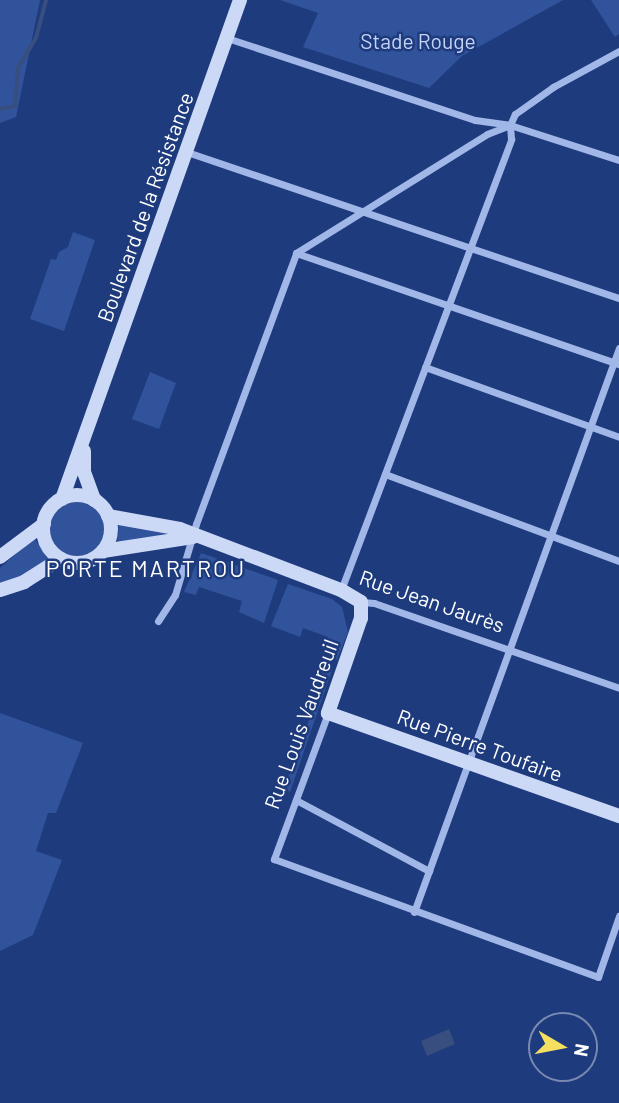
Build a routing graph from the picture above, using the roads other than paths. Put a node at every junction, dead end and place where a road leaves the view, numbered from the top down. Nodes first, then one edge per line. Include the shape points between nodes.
1 (240, 0) edge
2 (227, 38) junction
3 (619, 51) edge
4 (510, 125) junction
5 (187, 152) junction
6 (619, 160) edge
7 (360, 211) junction
8 (469, 248) junction
9 (296, 253) junction
10 (619, 299) edge
11 (448, 304) junction
12 (619, 348) edge
13 (616, 363) edge
14 (425, 368) junction
15 (88, 427) junction
16 (590, 427) junction
17 (619, 437) edge
18 (386, 474) junction
19 (62, 499) junction
20 (94, 500) junction
21 (108, 516) junction
22 (44, 524) junction
23 (551, 536) junction
24 (193, 537) junction
25 (103, 551) junction
26 (2, 557) edge
27 (60, 559) junction
28 (619, 561) edge
29 (0, 590) edge
30 (341, 590) junction
31 (361, 602) junction
32 (158, 621) dead end
33 (509, 650) junction
34 (619, 688) edge
35 (328, 713) junction
36 (468, 764) junction
37 (296, 800) junction
38 (619, 816) edge
39 (429, 871) junction
40 (414, 912) junction
41 (619, 916) edge

1 - 2 main road, Boulevard de la Résistance
2 - 4 street via 475,120
2 - 5 main road, Boulevard de la Résistance
3 - 4 street via 553,87 515,114
4 - 6 street
4 - 7 street via 487,134
4 - 8 street via 511,139
5 - 7 street
5 - 15 main road, Boulevard de la Résistance
7 - 8 street
7 - 9 street
8 - 10 street
8 - 11 street
9 - 11 street
9 - 24 street
11 - 13 street
11 - 14 street
12 - 13 street
13 - 16 street
14 - 16 street
14 - 18 street
15 - 19 main road, Boulevard de la Résistance
15 - 20 main road, Boulevard de la Résistance via 82,462
16 - 17 street
16 - 23 street
18 - 23 street
18 - 30 street
19 - 20 main road via 82,495
19 - 22 main road via 49,510
20 - 21 main road
21 - 24 main road, Rue Jean Jaurès via 163,524
21 - 25 main road via 111,531
22 - 26 main road
22 - 27 main road via 46,543
23 - 28 street
23 - 33 street
24 - 25 main road, Rue Jean Jaurès
24 - 30 main road, Rue Jean Jaurès
24 - 32 street via 175,595
25 - 27 main road via 81,563
27 - 29 main road via 24,582
30 - 31 main road, Rue Jean Jaurès
31 - 33 street, Rue Jean Jaurès
31 - 35 main road, Rue Louis Vaudreuil via 361,618
33 - 34 street, Rue Jean Jaurès
33 - 36 street
35 - 36 main road, Rue Pierre Toufaire
35 - 37 street, Rue Louis Vaudreuil
36 - 38 main road, Rue Pierre Toufaire
36 - 39 street
37 - 39 street
37 - 40 street, Rue Louis Vaudreuil via 274,859
39 - 40 street
40 - 41 street via 598,977

